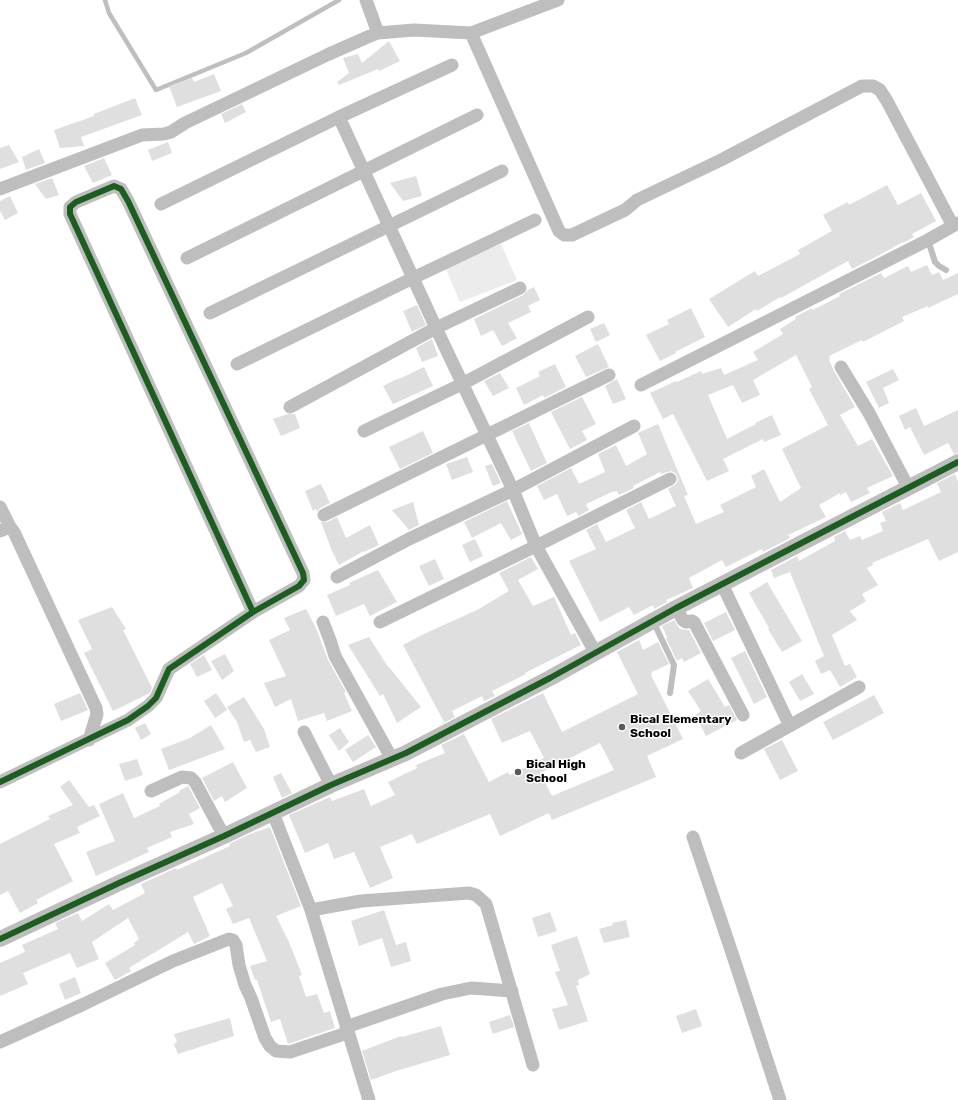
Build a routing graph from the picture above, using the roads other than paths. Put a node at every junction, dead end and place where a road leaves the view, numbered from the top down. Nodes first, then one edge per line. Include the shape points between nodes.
1 (366, 0) edge
2 (558, 0) edge
3 (378, 33) junction
4 (471, 33) junction
5 (452, 65) dead end
6 (477, 115) dead end
7 (339, 117) junction
8 (364, 171) junction
9 (502, 171) dead end
10 (0, 189) edge
11 (161, 204) dead end
12 (535, 220) dead end
13 (389, 225) junction
14 (956, 225) edge
15 (928, 240) junction
16 (187, 258) dead end
17 (946, 270) dead end
18 (413, 278) junction
19 (520, 288) dead end
20 (210, 313) dead end
21 (588, 317) dead end
22 (436, 328) junction
23 (237, 364) dead end
24 (841, 367) dead end
25 (609, 375) dead end
26 (462, 384) junction
27 (641, 385) dead end
28 (290, 407) dead end
29 (634, 426) dead end
30 (364, 431) dead end
31 (487, 436) junction
32 (958, 462) edge
33 (670, 479) dead end
34 (908, 487) junction
35 (513, 490) junction
36 (0, 507) edge
37 (324, 515) dead end
38 (5, 529) edge
39 (536, 546) junction
40 (337, 577) dead end
41 (722, 584) junction
42 (676, 608) junction
43 (253, 612) junction
44 (653, 621) junction
45 (323, 622) dead end
46 (380, 622) dead end
47 (595, 652) junction
48 (859, 687) dead end
49 (670, 693) dead end
50 (743, 715) dead end
51 (790, 726) junction
52 (304, 732) dead end
53 (89, 740) junction
54 (741, 753) dead end
55 (392, 759) junction
56 (0, 782) edge
57 (331, 785) junction
58 (151, 791) dead end
59 (273, 813) junction
60 (224, 836) junction
61 (693, 837) dead end
62 (311, 910) junction
63 (0, 939) edge
64 (512, 991) junction
65 (347, 1030) junction
66 (0, 1042) edge
67 (533, 1065) dead end
68 (369, 1100) edge
69 (780, 1100) edge

1 - 3 street
2 - 4 street
3 - 4 street via 414,30
3 - 10 street via 329,54 171,132 142,135
4 - 14 street via 559,231 564,235 572,235 625,210 637,200 721,160 862,86 873,86 880,90
5 - 7 street
6 - 8 street
7 - 8 street
7 - 11 street
8 - 13 street
8 - 16 street
9 - 13 street
12 - 18 street
13 - 18 street
13 - 20 street
14 - 15 street
15 - 17 lane via 935,262
15 - 27 street
18 - 22 street
18 - 23 street
19 - 22 street
21 - 26 street
22 - 26 street
22 - 28 street
24 - 34 street via 869,413
25 - 31 street
26 - 30 street
26 - 31 street
29 - 35 street
31 - 35 street
31 - 37 street
32 - 34 street
33 - 39 street
34 - 41 street
35 - 39 street
35 - 40 street via 409,539
36 - 38 street
38 - 53 street via 21,546 96,708 97,714
39 - 46 street
39 - 47 street
41 - 42 street
41 - 51 street
42 - 44 street
42 - 50 street via 683,620 694,622
43 - 43 street via 299,586 304,580 303,573 128,201 121,189 114,186 76,202 70,207 70,214
43 - 53 street via 169,669 156,698 148,706 128,720
44 - 47 street
44 - 49 lane via 674,665
45 - 55 street via 334,656
47 - 55 street via 550,678
48 - 51 street
51 - 54 street
52 - 57 street
53 - 56 street
55 - 57 street
57 - 59 street
58 - 60 street via 182,777 191,778
59 - 60 street
59 - 62 street
60 - 63 street
61 - 69 street
62 - 64 street via 361,901 469,893 476,895 486,904
62 - 65 street
64 - 65 street via 471,988 448,992
64 - 67 street
65 - 66 street via 290,1052 276,1051 265,1038 238,965 236,945 229,939 173,961
65 - 68 street

